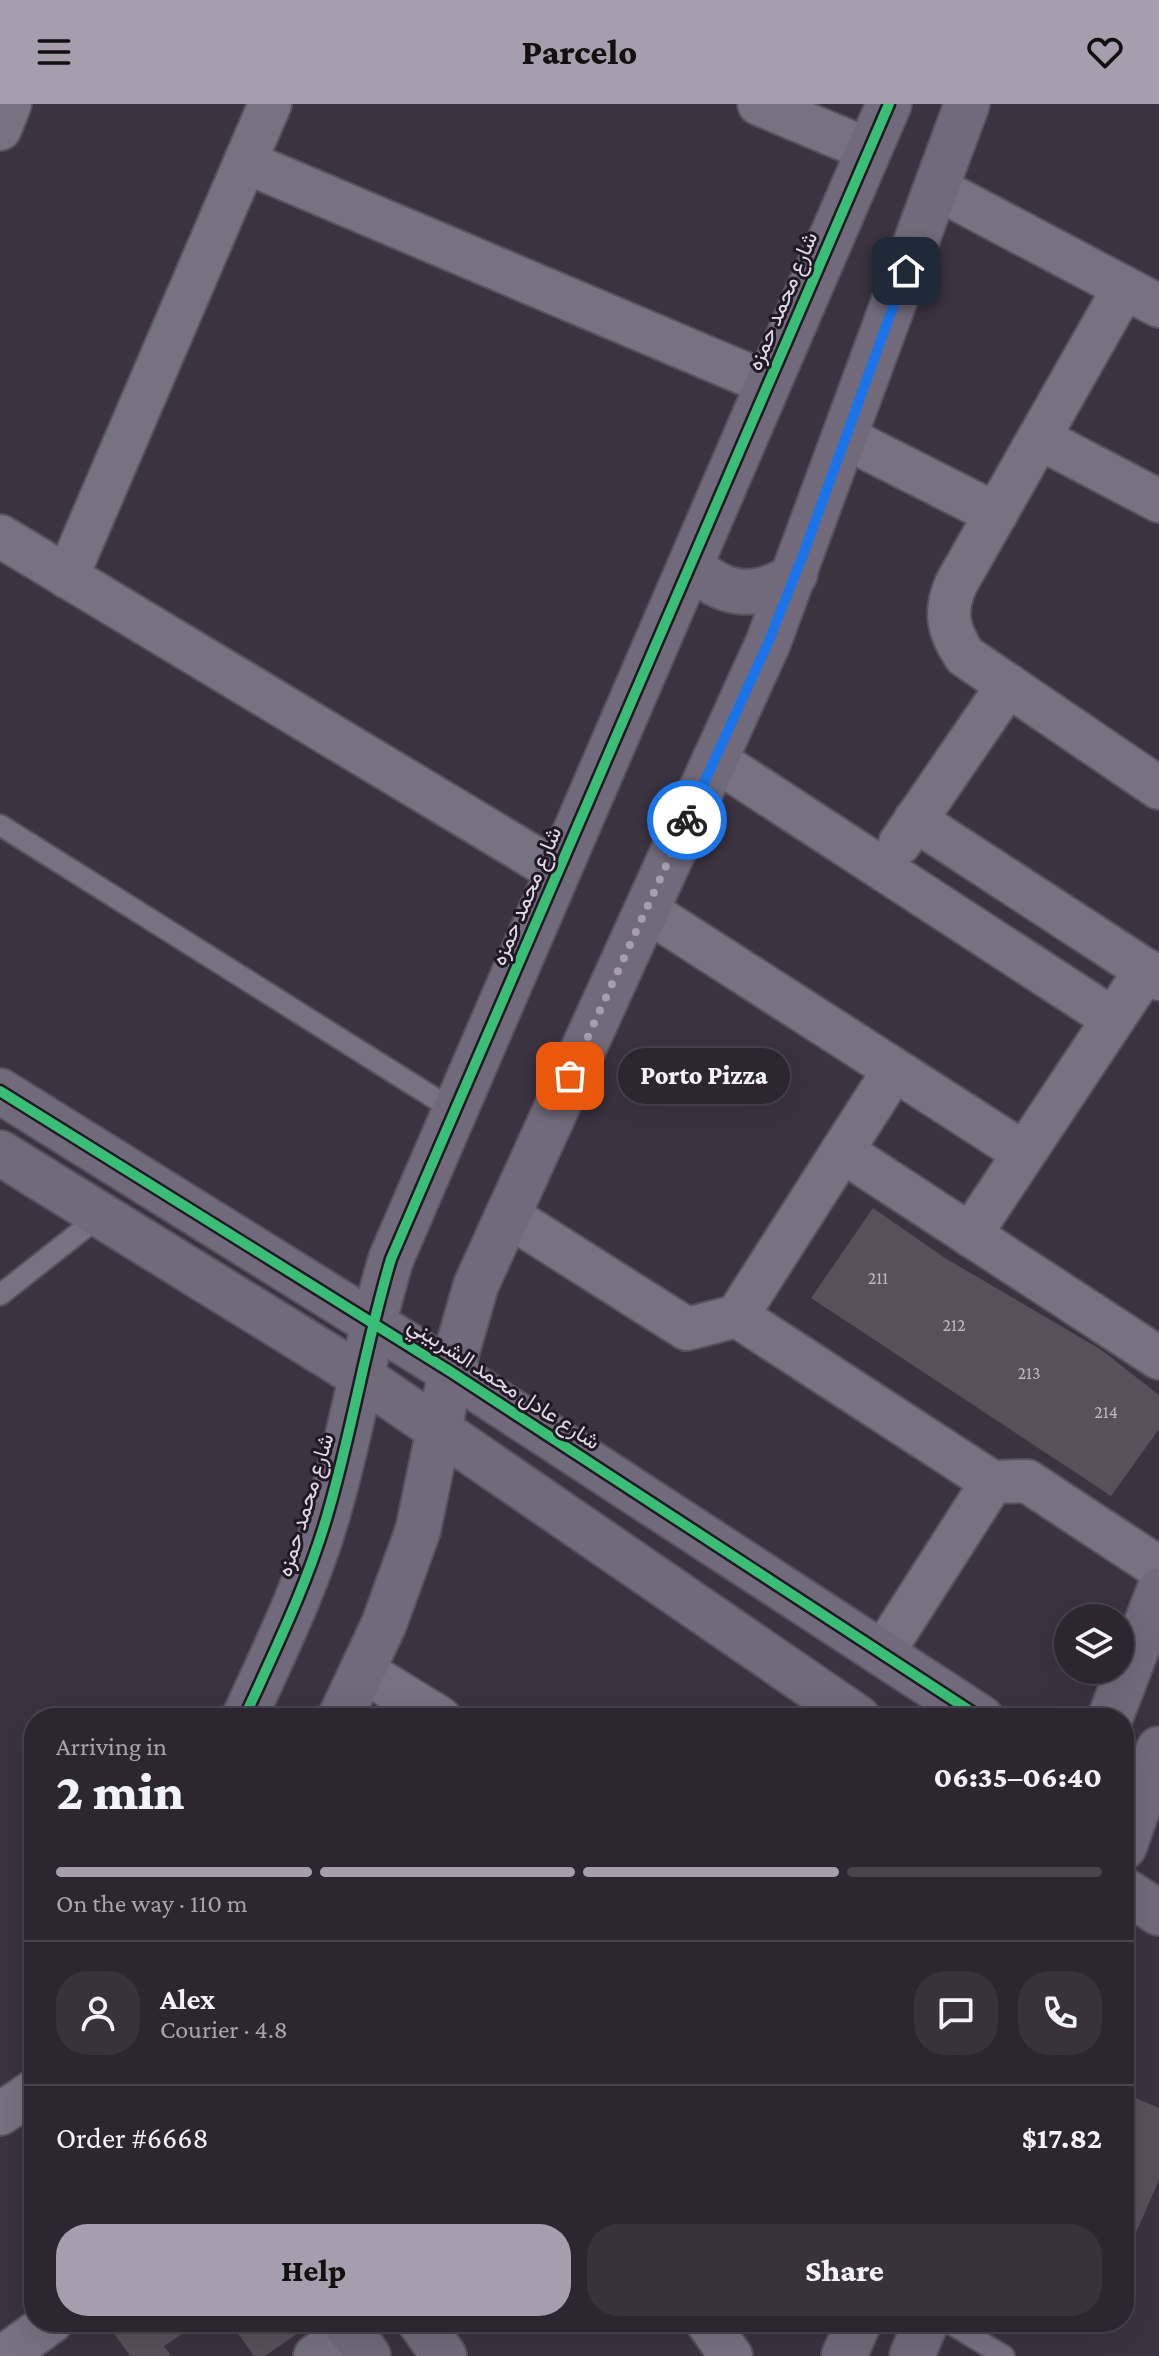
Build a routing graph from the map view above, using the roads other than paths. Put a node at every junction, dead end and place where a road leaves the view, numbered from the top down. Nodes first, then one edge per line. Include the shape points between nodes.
1 (10, 104) edge
2 (270, 104) edge
3 (759, 104) edge
4 (889, 104) edge
5 (967, 104) edge
6 (0, 129) edge
7 (869, 150) junction
8 (245, 162) junction
9 (936, 188) junction
10 (1142, 297) edge
11 (769, 384) junction
12 (846, 438) junction
13 (1039, 438) junction
14 (1159, 501) edge
15 (996, 514) junction
16 (0, 536) edge
17 (691, 564) junction
18 (795, 574) junction
19 (67, 577) junction
20 (1008, 685) junction
21 (714, 759) junction
22 (1159, 788) edge
23 (915, 820) junction
24 (0, 825) edge
25 (882, 869) junction
26 (558, 872) junction
27 (646, 910) junction
28 (1152, 974) edge
29 (1113, 1019) junction
30 (894, 1070) junction
31 (0, 1091) edge
32 (455, 1111) junction
33 (842, 1151) junction
34 (0, 1153) edge
35 (1024, 1153) junction
36 (507, 1215) junction
37 (100, 1216) junction
38 (970, 1235) junction
39 (0, 1295) edge
40 (737, 1316) junction
41 (372, 1322) junction
42 (1159, 1358) edge
43 (451, 1372) junction
44 (359, 1375) junction
45 (440, 1432) junction
46 (992, 1482) junction
47 (1159, 1568) edge
48 (1159, 1591) edge
49 (882, 1654) junction
50 (362, 1670) junction
51 (248, 1708) edge
52 (345, 1708) edge
53 (424, 1708) edge
54 (843, 1708) edge
55 (966, 1708) edge
56 (1114, 1708) edge
57 (1159, 1749) edge
58 (1138, 1839) edge
59 (1134, 1897) edge
60 (1159, 1913) edge
61 (24, 2098) edge
62 (0, 2114) edge
63 (37, 2332) edge
64 (427, 2332) edge
65 (714, 2332) edge
66 (855, 2332) edge
67 (922, 2332) edge
68 (964, 2332) edge
69 (355, 2336) edge
70 (4, 2356) edge
71 (315, 2356) edge
72 (444, 2356) edge
73 (731, 2356) edge
74 (844, 2356) edge
75 (912, 2356) edge
76 (1004, 2356) edge

1 - 6 street
2 - 8 street
3 - 7 street
4 - 7 street, شارع محمد حمزه
5 - 9 street
7 - 11 street, شارع محمد حمزه
8 - 11 street
8 - 19 street
9 - 10 street
9 - 12 street
10 - 13 street
11 - 17 street, شارع محمد حمزه
12 - 15 street
12 - 18 street
13 - 14 street
13 - 15 street
15 - 20 street via 956,584 948,622 965,656
16 - 19 street
17 - 18 street via 704,579 741,593 780,586
17 - 26 street, شارع محمد حمزه
18 - 21 street
19 - 26 street
20 - 22 street
20 - 23 street
21 - 25 street
21 - 27 street
23 - 25 street
23 - 28 street
24 - 32 lane
25 - 29 street
26 - 32 street, شارع محمد حمزه
27 - 30 street
27 - 36 street
28 - 29 street
29 - 35 street
30 - 33 street
30 - 35 street
31 - 41 street, شارع عادل محمد الشربيني
32 - 41 street, شارع محمد حمزه via 391,1259
33 - 38 street
33 - 40 street
34 - 37 street
35 - 38 street
36 - 40 street via 687,1329
36 - 43 street via 476,1285
37 - 39 lane
37 - 44 street
38 - 42 street
40 - 46 street
41 - 43 street, شارع عادل محمد الشربيني
41 - 44 street, شارع محمد حمزه
43 - 45 street
43 - 49 street, شارع عادل محمد الشربيني
44 - 45 street
44 - 51 street, شارع محمد حمزه via 329,1511
45 - 50 street via 414,1542
45 - 54 street
46 - 47 street via 1027,1481
46 - 49 street
48 - 56 street
49 - 55 street, شارع عادل محمد الشربيني
50 - 52 street
50 - 53 street
57 - 58 street
59 - 60 street
61 - 62 street
63 - 70 street
64 - 72 street
65 - 73 street
66 - 74 street
67 - 75 street
68 - 76 lane
69 - 71 street

